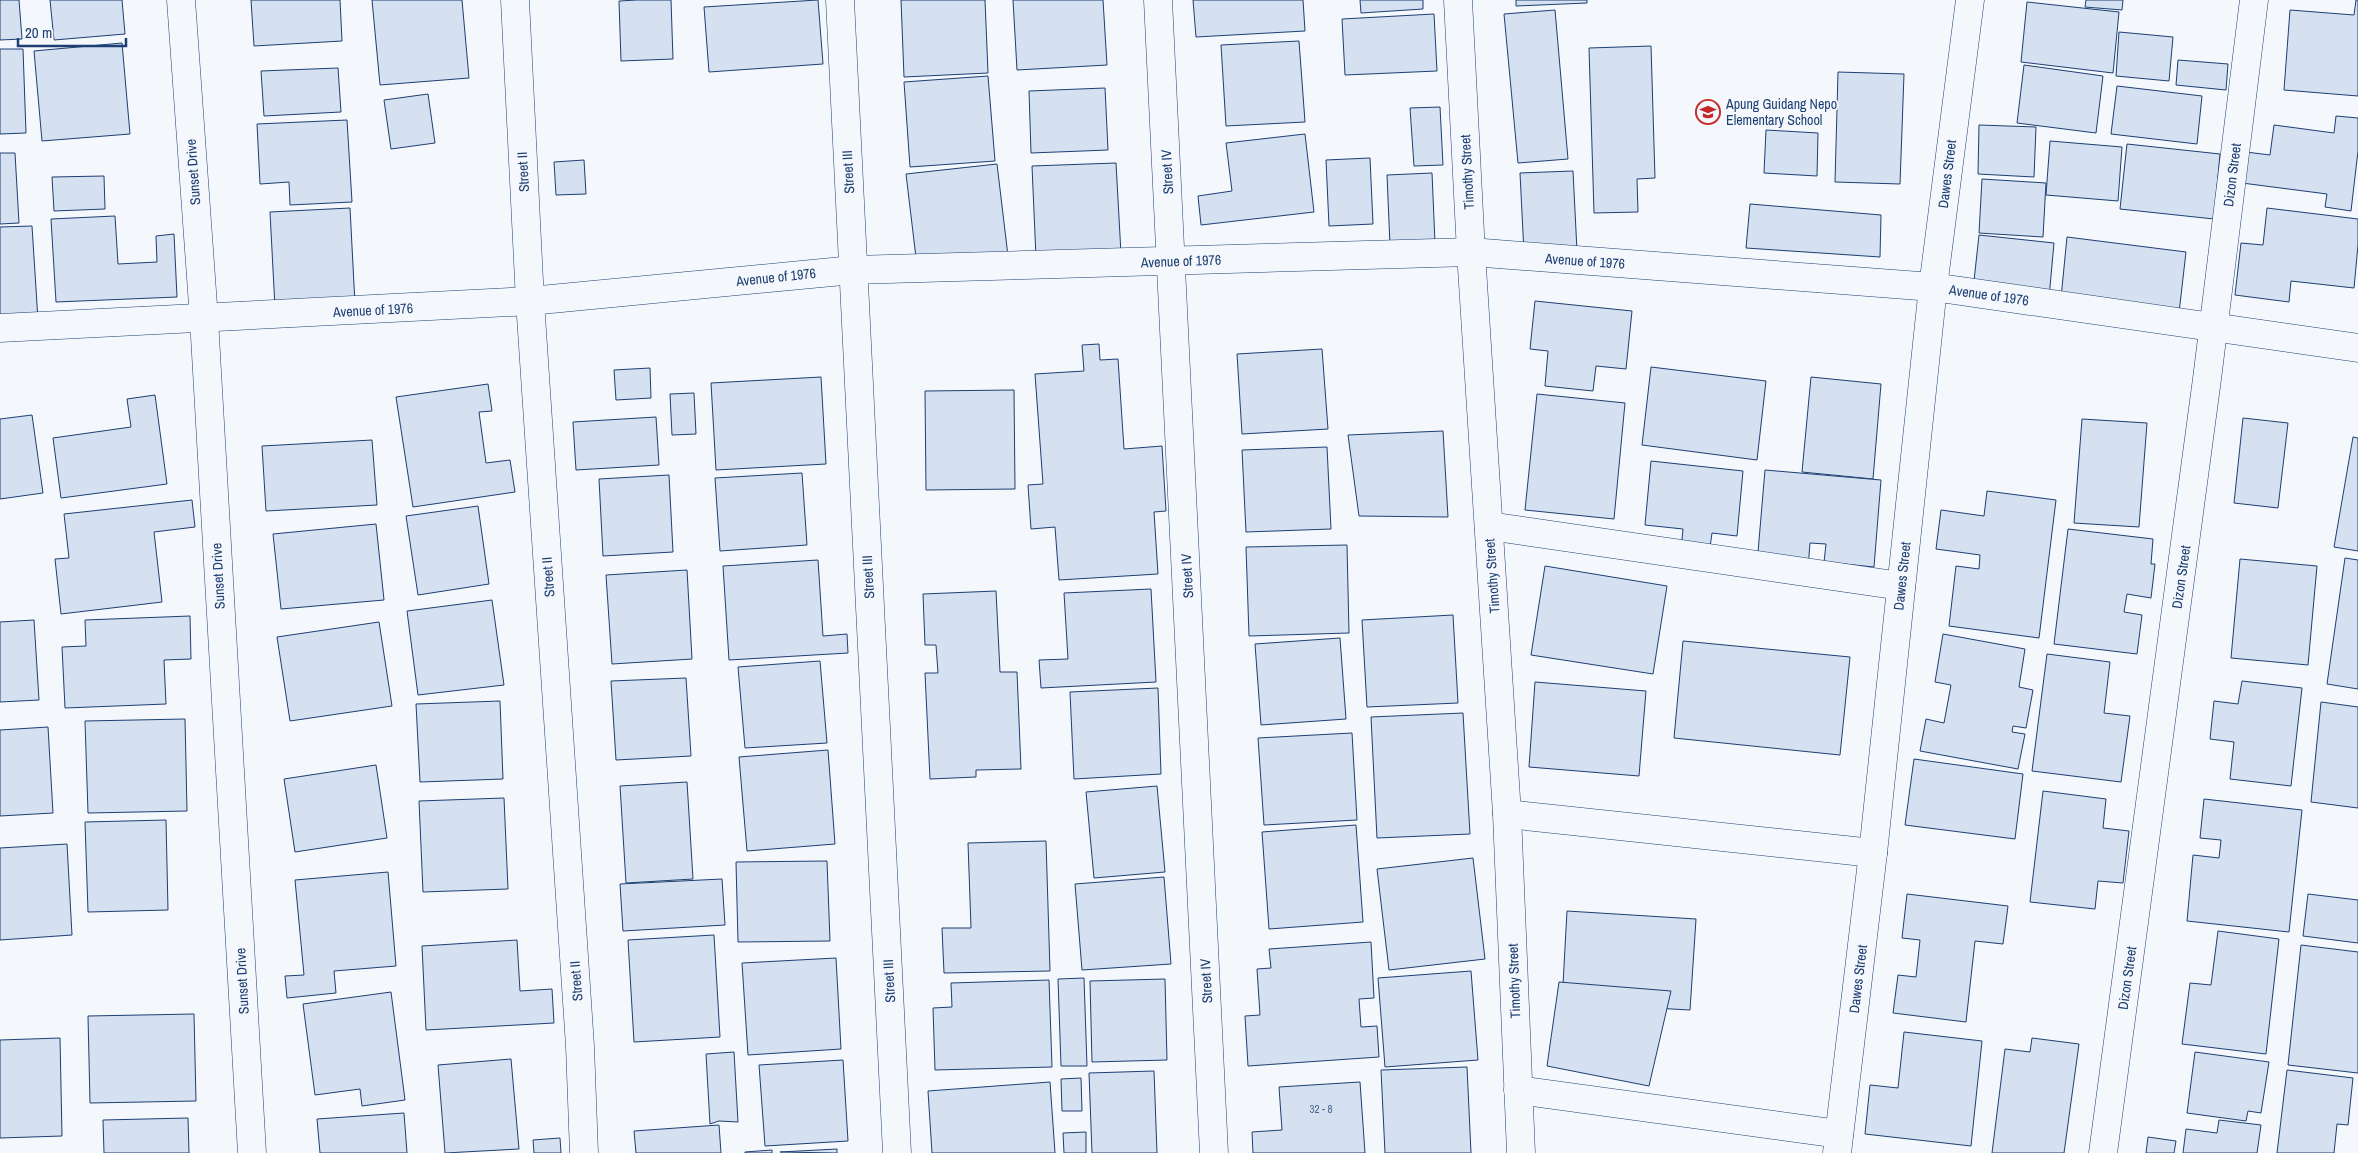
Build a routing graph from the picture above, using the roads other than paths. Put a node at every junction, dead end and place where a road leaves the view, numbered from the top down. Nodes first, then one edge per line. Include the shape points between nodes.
1 (181, 0) edge
2 (515, 0) edge
3 (840, 0) edge
4 (1158, 0) edge
5 (1458, 0) edge
6 (1970, 0) edge
7 (2254, 0) edge
8 (1471, 252) junction
9 (1172, 262) junction
10 (853, 270) junction
11 (1933, 287) junction
12 (530, 301) junction
13 (204, 319) junction
14 (2214, 327) junction
15 (0, 328) edge
16 (2358, 348) edge
17 (1489, 526) junction
18 (1901, 586) junction
19 (1507, 814) junction
20 (1873, 853) junction
21 (1518, 1090) junction
22 (1838, 1144) edge
23 (252, 1153) edge
24 (584, 1153) edge
25 (898, 1153) edge
26 (1214, 1153) edge
27 (1520, 1153) edge
28 (2103, 1153) edge

1 - 13 street, Sunset Drive
2 - 12 street, Street II
3 - 10 street, Street III
4 - 9 street, Street IV
5 - 8 street, Timothy Street
6 - 11 street, Dawes Street
7 - 14 street, Dizon Street
8 - 9 street, Avenue of 1976
8 - 11 street, Avenue of 1976
8 - 17 street, Timothy Street
9 - 10 street, Avenue of 1976
9 - 26 street, Street IV
10 - 12 street, Avenue of 1976
10 - 25 street, Street III
11 - 14 street, Avenue of 1976
11 - 18 street, Dawes Street
12 - 13 street, Avenue of 1976
12 - 24 street, Street II via 580,1046
13 - 15 street, Avenue of 1976
13 - 23 street, Sunset Drive
14 - 16 street, Avenue of 1976
14 - 28 street, Dizon Street
17 - 18 street
17 - 19 street, Timothy Street
18 - 20 street, Dawes Street
19 - 20 street
19 - 21 street, Timothy Street
20 - 22 street, Dawes Street
21 - 22 street
21 - 27 street, Timothy Street

